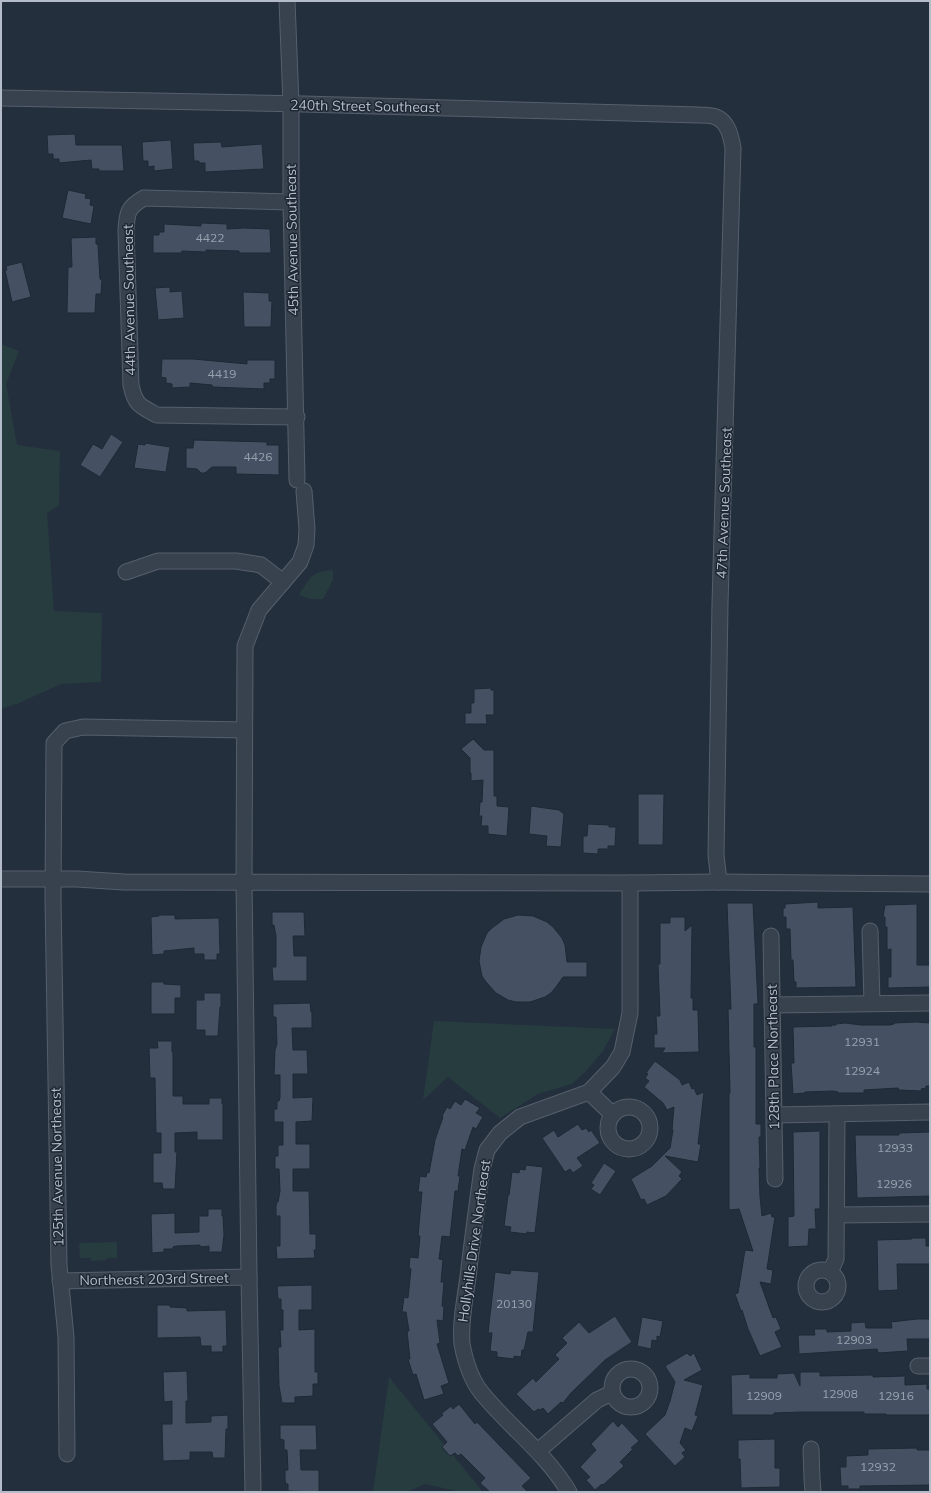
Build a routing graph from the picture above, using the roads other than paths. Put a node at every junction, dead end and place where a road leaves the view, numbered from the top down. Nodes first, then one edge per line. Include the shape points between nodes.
1 (287, 1) edge
2 (1, 98) edge
3 (291, 104) junction
4 (726, 125) joint
5 (291, 202) junction
6 (297, 417) junction
7 (126, 572) dead end
8 (283, 582) junction
9 (244, 730) junction
10 (1, 879) edge
11 (53, 879) junction
12 (244, 882) junction
13 (719, 882) junction
14 (630, 884) junction
15 (930, 884) edge
16 (870, 931) dead end
17 (770, 936) dead end
18 (872, 1003) junction
19 (930, 1003) edge
20 (772, 1005) junction
21 (589, 1092) junction
22 (930, 1112) edge
23 (612, 1114) dead end
24 (837, 1114) junction
25 (774, 1115) junction
26 (775, 1179) dead end
27 (930, 1214) edge
28 (837, 1215) junction
29 (830, 1272) dead end
30 (249, 1277) junction
31 (60, 1281) junction
32 (612, 1393) dead end
33 (811, 1449) dead end
34 (538, 1451) junction
35 (67, 1454) dead end
36 (253, 1492) edge
37 (569, 1492) edge
38 (814, 1492) edge

1 - 3 street, 45th Avenue Southeast
2 - 3 street, 240th Street Southeast
3 - 4 street, 240th Street Southeast via 699,115 716,117
3 - 5 street, 45th Avenue Southeast
4 - 13 street, 47th Avenue Southeast via 733,148 719,665 716,855
5 - 6 street, 45th Avenue Southeast
5 - 6 street, 44th Avenue Southeast via 144,198 133,205 126,217 126,230 131,385 134,398 141,406 157,415
6 - 8 street, 45th Avenue Southeast via 306,545 298,565
7 - 8 street via 158,561 236,560 261,565
8 - 9 street, 45th Avenue Southeast via 259,610 245,646
9 - 11 street, 125th Avenue Northeast via 83,727 65,731 54,743
9 - 12 street, 45th Avenue Southeast
10 - 11 street
11 - 12 street
11 - 31 street, 125th Avenue Northeast
12 - 14 street
12 - 30 street, 45th Avenue Southeast
13 - 14 street
13 - 15 street
14 - 21 street, Hollyhills Drive Northeast via 630,1013 626,1035 622,1052 613,1067
16 - 18 street
17 - 20 street, 128th Place Northeast
18 - 19 street
18 - 20 street
20 - 25 street, 128th Place Northeast
21 - 23 street
21 - 34 street, Hollyhills Drive Northeast via 520,1117 491,1144 482,1169 463,1314 462,1343 467,1365 480,1391
22 - 24 street
24 - 25 street
24 - 28 street
25 - 26 street, 128th Place Northeast
27 - 28 street
28 - 29 street via 836,1259
30 - 31 street, Northeast 203rd Street
30 - 36 street, 45th Avenue Southeast
31 - 35 street, 125th Avenue Northeast via 66,1337
32 - 34 street via 597,1400
33 - 38 street
34 - 37 street, Hollyhills Drive Northeast via 560,1476

